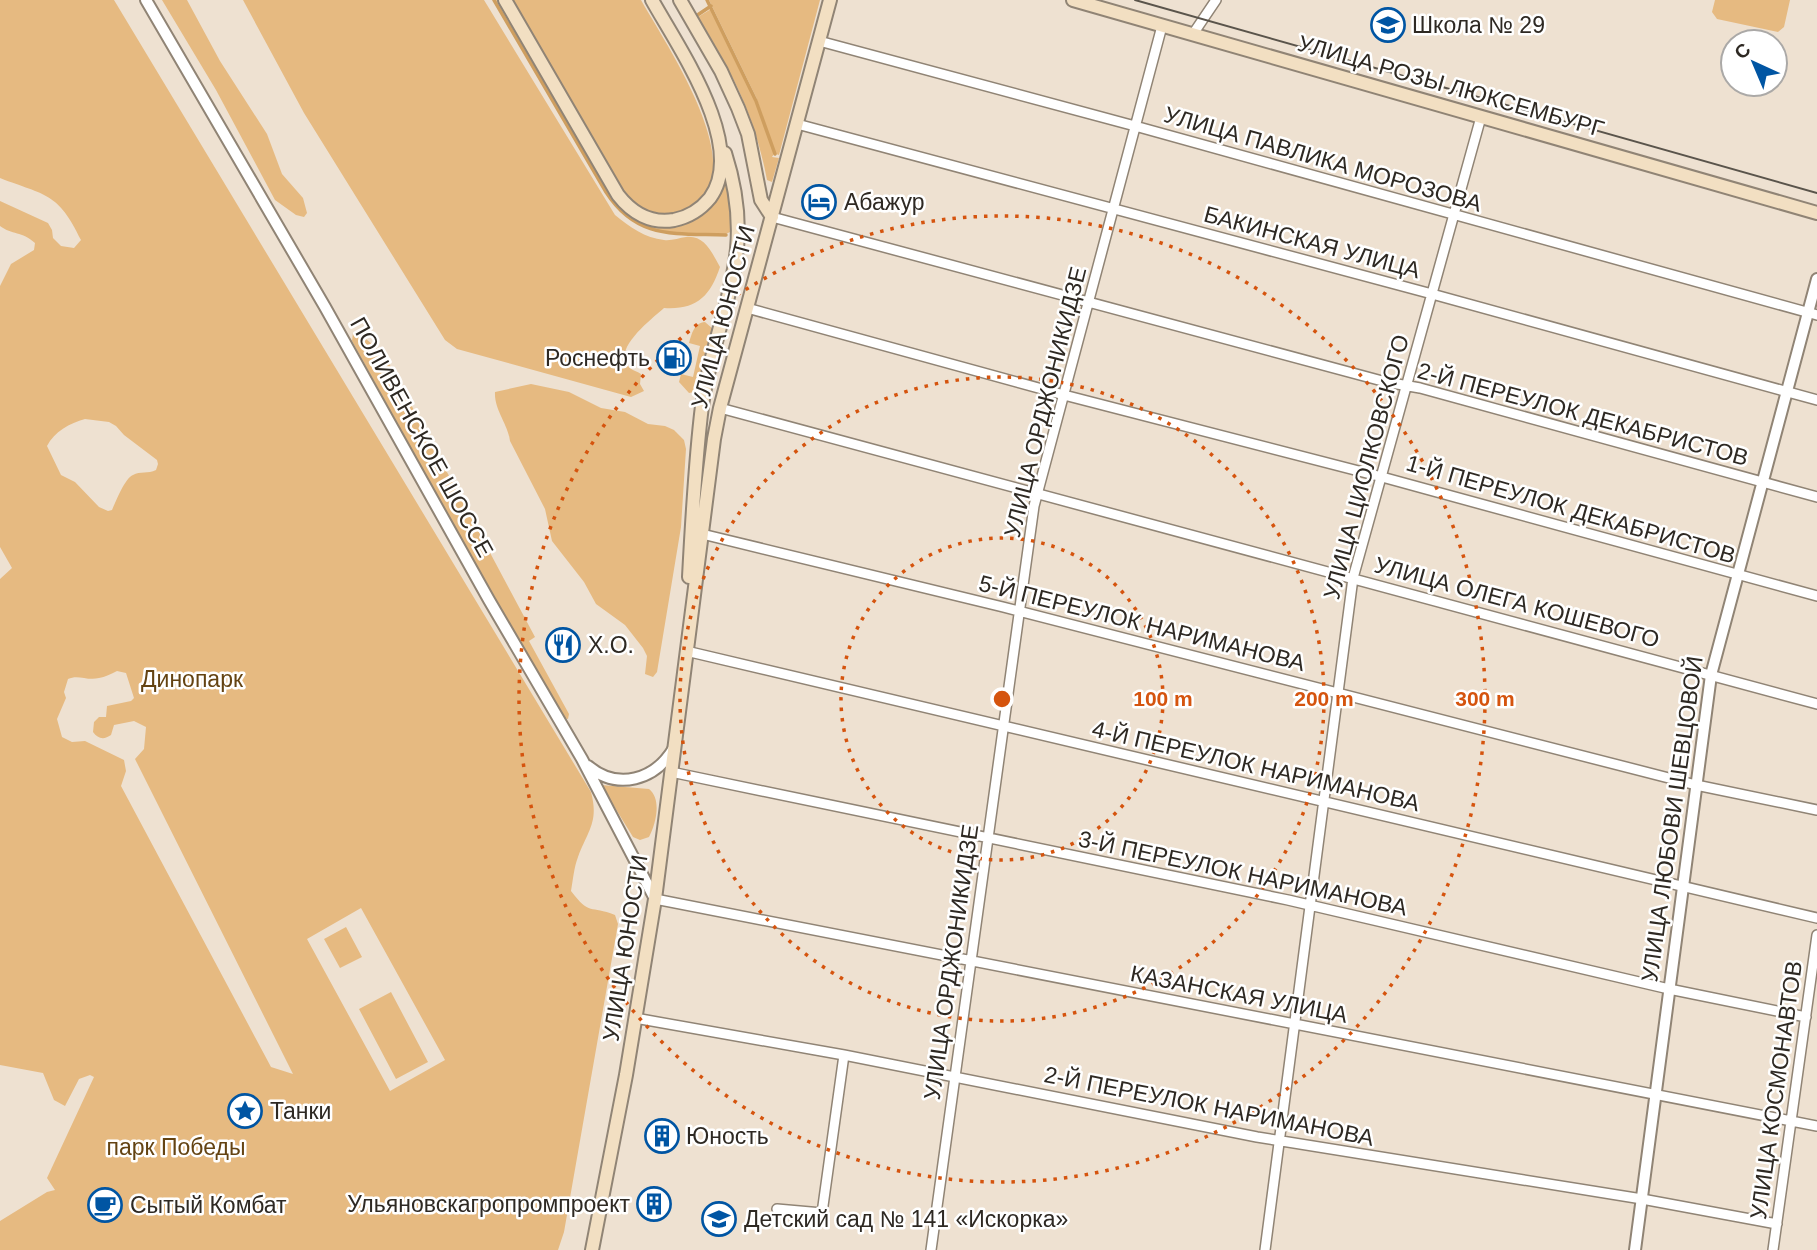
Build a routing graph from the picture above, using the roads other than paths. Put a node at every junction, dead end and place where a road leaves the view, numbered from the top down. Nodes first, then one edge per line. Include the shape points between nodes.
1 (146, 0) edge
2 (505, 0) edge
3 (652, 0) edge
4 (680, 0) edge
5 (830, 0) edge
6 (1073, 0) edge
7 (1216, 0) edge
8 (1162, 26) junction
9 (1193, 34) junction
10 (819, 41) junction
11 (1481, 117) junction
12 (797, 124) junction
13 (1135, 126) junction
14 (719, 133) junction
15 (1113, 209) junction
16 (1817, 214) edge
17 (1453, 215) junction
18 (772, 218) junction
19 (1817, 279) edge
20 (1432, 294) junction
21 (1088, 303) junction
22 (747, 308) junction
23 (1812, 314) edge
24 (1407, 386) junction
25 (1786, 392) junction
26 (1063, 395) junction
27 (1817, 400) edge
28 (720, 408) junction
29 (1382, 477) junction
30 (1762, 483) junction
31 (1037, 494) junction
32 (1817, 497) edge
33 (702, 534) junction
34 (1737, 576) junction
35 (1353, 578) junction
36 (1817, 596) edge
37 (1019, 611) junction
38 (686, 651) junction
39 (1711, 675) junction
40 (1337, 693) junction
41 (1817, 704) edge
42 (1002, 726) junction
43 (674, 748) junction
44 (582, 759) junction
45 (671, 772) junction
46 (1696, 785) junction
47 (1323, 801) junction
48 (1817, 810) edge
49 (988, 838) junction
50 (1683, 886) junction
51 (655, 899) junction
52 (1309, 905) junction
53 (1817, 918) edge
54 (1817, 935) edge
55 (971, 961) junction
56 (1669, 989) junction
57 (1805, 1017) junction
58 (635, 1018) junction
59 (1294, 1024) junction
60 (844, 1055) junction
61 (954, 1077) junction
62 (1655, 1095) junction
63 (1792, 1121) junction
64 (1817, 1126) edge
65 (1279, 1141) junction
66 (1642, 1199) junction
67 (777, 1209) dead end
68 (1777, 1223) junction
69 (592, 1250) edge
70 (931, 1250) edge
71 (1265, 1250) edge
72 (1635, 1250) edge
73 (1773, 1250) edge

1 - 44 street, ПОЛИВЕНСКОЕ ШОССЕ
2 - 14 main road via 618,195 637,213 670,220 701,207 719,178
3 - 14 main road, УЛИЦА ЮНОСТИ
4 - 18 main road via 738,108 761,200
5 - 10 main road, УЛИЦА ЮНОСТИ
6 - 8 main road, УЛИЦА РОЗЫ ЛЮКСЕМБУРГ
7 - 9 street
8 - 9 main road, УЛИЦА РОЗЫ ЛЮКСЕМБУРГ
8 - 13 street, УЛИЦА ОРДЖОНИКИДЗЕ
9 - 11 main road, УЛИЦА РОЗЫ ЛЮКСЕМБУРГ
10 - 12 main road, УЛИЦА ЮНОСТИ
10 - 13 street, УЛИЦА ПАВЛИКА МОРОЗОВА
11 - 16 main road, УЛИЦА РОЗЫ ЛЮКСЕМБУРГ
11 - 17 street, УЛИЦА ЦИОЛКОВСКОГО
12 - 15 street, БАКИНСКАЯ УЛИЦА
12 - 18 main road, УЛИЦА ЮНОСТИ
13 - 15 street, УЛИЦА ОРДЖОНИКИДЗЕ
13 - 17 street, УЛИЦА ПАВЛИКА МОРОЗОВА
14 - 38 main road, УЛИЦА ЮНОСТИ via 733,178 737,248 702,404
15 - 20 street, БАКИНСКАЯ УЛИЦА
15 - 21 street, УЛИЦА ОРДЖОНИКИДЗЕ
17 - 20 street, УЛИЦА ЦИОЛКОВСКОГО
17 - 23 street, УЛИЦА ПАВЛИКА МОРОЗОВА
18 - 21 street, 2-Й ПЕРЕУЛОК ДЕКАБРИСТОВ
18 - 22 main road, УЛИЦА ЮНОСТИ
19 - 23 street, УЛИЦА ЛЮБОВИ ШЕВЦОВОЙ
20 - 24 street, УЛИЦА ЦИОЛКОВСКОГО
20 - 25 street, БАКИНСКАЯ УЛИЦА
21 - 24 street, 2-Й ПЕРЕУЛОК ДЕКАБРИСТОВ
21 - 26 street, УЛИЦА ОРДЖОНИКИДЗЕ
22 - 26 street, 1-Й ПЕРЕУЛОК ДЕКАБРИСТОВ
22 - 28 main road, УЛИЦА ЮНОСТИ
23 - 25 street, УЛИЦА ЛЮБОВИ ШЕВЦОВОЙ
24 - 29 street, УЛИЦА ЦИОЛКОВСКОГО
24 - 30 street, 2-Й ПЕРЕУЛОК ДЕКАБРИСТОВ
25 - 27 street, БАКИНСКАЯ УЛИЦА
25 - 30 street, УЛИЦА ЛЮБОВИ ШЕВЦОВОЙ
26 - 29 street, 1-Й ПЕРЕУЛОК ДЕКАБРИСТОВ
26 - 31 street, УЛИЦА ОРДЖОНИКИДЗЕ
28 - 31 street, УЛИЦА ОЛЕГА КОШЕВОГО
28 - 33 main road, УЛИЦА ЮНОСТИ
29 - 34 street, 1-Й ПЕРЕУЛОК ДЕКАБРИСТОВ
29 - 35 street, УЛИЦА ЦИОЛКОВСКОГО
30 - 32 street, 2-Й ПЕРЕУЛОК ДЕКАБРИСТОВ
30 - 34 street, УЛИЦА ЛЮБОВИ ШЕВЦОВОЙ
31 - 35 street, УЛИЦА ОЛЕГА КОШЕВОГО
31 - 37 street, УЛИЦА ОРДЖОНИКИДЗЕ
33 - 37 street, 5-Й ПЕРЕУЛОК НАРИМАНОВА
33 - 38 main road, УЛИЦА ЮНОСТИ
34 - 36 street, 1-Й ПЕРЕУЛОК ДЕКАБРИСТОВ
34 - 39 street, УЛИЦА ЛЮБОВИ ШЕВЦОВОЙ
35 - 39 street, УЛИЦА ОЛЕГА КОШЕВОГО
35 - 40 street, УЛИЦА ЦИОЛКОВСКОГО
37 - 40 street, 5-Й ПЕРЕУЛОК НАРИМАНОВА
37 - 42 street, УЛИЦА ОРДЖОНИКИДЗЕ
38 - 42 street, 4-Й ПЕРЕУЛОК НАРИМАНОВА
38 - 43 main road, УЛИЦА ЮНОСТИ
39 - 41 street, УЛИЦА ОЛЕГА КОШЕВОГО
39 - 46 street, УЛИЦА ЛЮБОВИ ШЕВЦОВОЙ
40 - 46 street, 5-Й ПЕРЕУЛОК НАРИМАНОВА
40 - 47 street, УЛИЦА ЦИОЛКОВСКОГО
42 - 47 street, 4-Й ПЕРЕУЛОК НАРИМАНОВА
42 - 49 street, УЛИЦА ОРДЖОНИКИДЗЕ
43 - 44 street via 659,768 637,779 601,775
43 - 45 main road, УЛИЦА ЮНОСТИ
44 - 51 street, ПОЛИВЕНСКОЕ ШОССЕ
45 - 49 street, 3-Й ПЕРЕУЛОК НАРИМАНОВА
45 - 51 main road, УЛИЦА ЮНОСТИ
46 - 48 street, 5-Й ПЕРЕУЛОК НАРИМАНОВА
46 - 50 street, УЛИЦА ЛЮБОВИ ШЕВЦОВОЙ
47 - 50 street, 4-Й ПЕРЕУЛОК НАРИМАНОВА
47 - 52 street, УЛИЦА ЦИОЛКОВСКОГО
49 - 52 street, 3-Й ПЕРЕУЛОК НАРИМАНОВА
49 - 55 street, УЛИЦА ОРДЖОНИКИДЗЕ
50 - 53 street, 4-Й ПЕРЕУЛОК НАРИМАНОВА
50 - 56 street, УЛИЦА ЛЮБОВИ ШЕВЦОВОЙ
51 - 55 street, КАЗАНСКАЯ УЛИЦА
51 - 58 main road, УЛИЦА ЮНОСТИ
52 - 56 street, 3-Й ПЕРЕУЛОК НАРИМАНОВА
52 - 59 street, УЛИЦА ЦИОЛКОВСКОГО
54 - 57 street, УЛИЦА КОСМОНАВТОВ
55 - 59 street, КАЗАНСКАЯ УЛИЦА
55 - 61 street, УЛИЦА ОРДЖОНИКИДЗЕ
56 - 57 street, 3-Й ПЕРЕУЛОК НАРИМАНОВА
56 - 62 street, УЛИЦА ЛЮБОВИ ШЕВЦОВОЙ
57 - 63 street, УЛИЦА КОСМОНАВТОВ
58 - 60 street, 2-Й ПЕРЕУЛОК НАРИМАНОВА
58 - 69 main road, УЛИЦА ЮНОСТИ
59 - 62 street, КАЗАНСКАЯ УЛИЦА
59 - 65 street, УЛИЦА ЦИОЛКОВСКОГО
60 - 61 street, 2-Й ПЕРЕУЛОК НАРИМАНОВА
60 - 67 street via 822,1213
61 - 65 street, 2-Й ПЕРЕУЛОК НАРИМАНОВА
61 - 70 street, УЛИЦА ОРДЖОНИКИДЗЕ
62 - 63 street, КАЗАНСКАЯ УЛИЦА
62 - 66 street, УЛИЦА ЛЮБОВИ ШЕВЦОВОЙ
63 - 64 street, КАЗАНСКАЯ УЛИЦА
63 - 68 street, УЛИЦА КОСМОНАВТОВ
65 - 66 street, 2-Й ПЕРЕУЛОК НАРИМАНОВА
65 - 71 street, УЛИЦА ЦИОЛКОВСКОГО
66 - 68 street, 2-Й ПЕРЕУЛОК НАРИМАНОВА
66 - 72 street, УЛИЦА ЛЮБОВИ ШЕВЦОВОЙ
68 - 73 street, УЛИЦА КОСМОНАВТОВ

